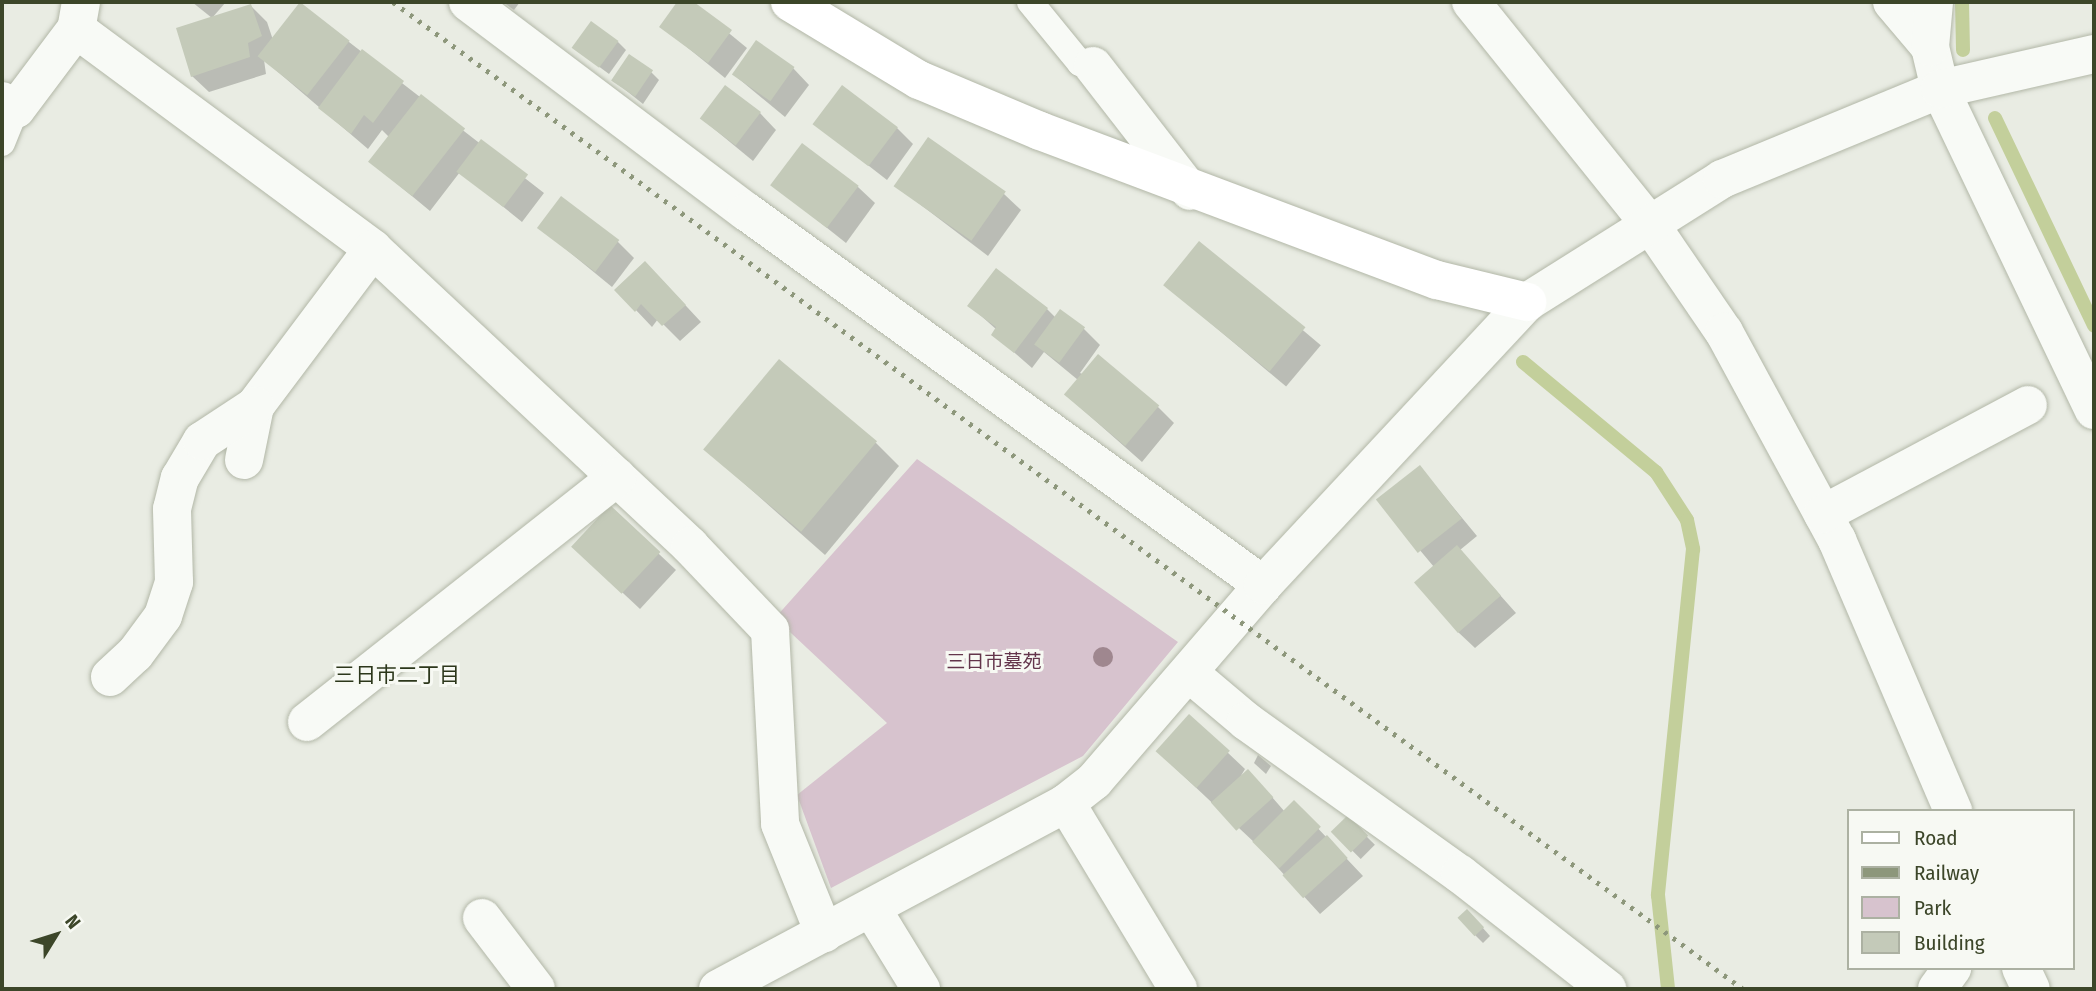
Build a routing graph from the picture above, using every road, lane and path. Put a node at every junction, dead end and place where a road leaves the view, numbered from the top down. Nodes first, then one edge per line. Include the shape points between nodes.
1 (468, 2) edge
2 (790, 2) edge
3 (1030, 2) edge
4 (1471, 2) edge
5 (1892, 2) edge
6 (1934, 2) edge
7 (78, 16) edge
8 (1930, 47) junction
9 (2094, 54) edge
10 (1093, 66) joint
11 (1940, 89) junction
12 (6, 118) edge
13 (1190, 191) junction
14 (1652, 226) junction
15 (373, 249) junction
16 (1527, 302) junction
17 (2028, 405) dead end
18 (255, 406) junction
19 (2094, 410) edge
20 (244, 460) dead end
21 (617, 477) junction
22 (1823, 514) junction
23 (1264, 585) junction
24 (1189, 673) junction
25 (110, 677) dead end
26 (307, 722) dead end
27 (1066, 803) junction
28 (1951, 809) edge
29 (872, 909) junction
30 (482, 918) dead end
31 (824, 933) junction
32 (1951, 970) edge
33 (2022, 970) edge
34 (536, 989) edge
35 (718, 989) edge
36 (921, 989) edge
37 (1178, 989) edge
38 (1607, 989) edge
39 (1937, 989) edge
40 (2031, 989) edge

1 - 23 street via 747,212
2 - 13 street via 919,80
3 - 10 lane via 1080,63
4 - 14 street
5 - 8 street
6 - 8 street
7 - 12 street
7 - 15 street
8 - 11 street
9 - 11 street
10 - 13 street
11 - 14 street via 1722,179
11 - 19 street
13 - 16 street via 1437,280
14 - 16 street
14 - 22 street via 1724,332
15 - 18 street
15 - 21 street
16 - 23 street
17 - 22 street
18 - 20 street
18 - 25 street via 202,441 180,478 172,509 174,582 163,616 135,654
21 - 26 street
21 - 31 street via 771,629 780,824
22 - 28 street
23 - 24 street
24 - 27 street via 1094,781
24 - 38 street via 1246,721 1460,874
27 - 29 street
27 - 37 street
29 - 31 street
29 - 36 street
30 - 34 street
31 - 35 street
32 - 39 street
33 - 40 street

